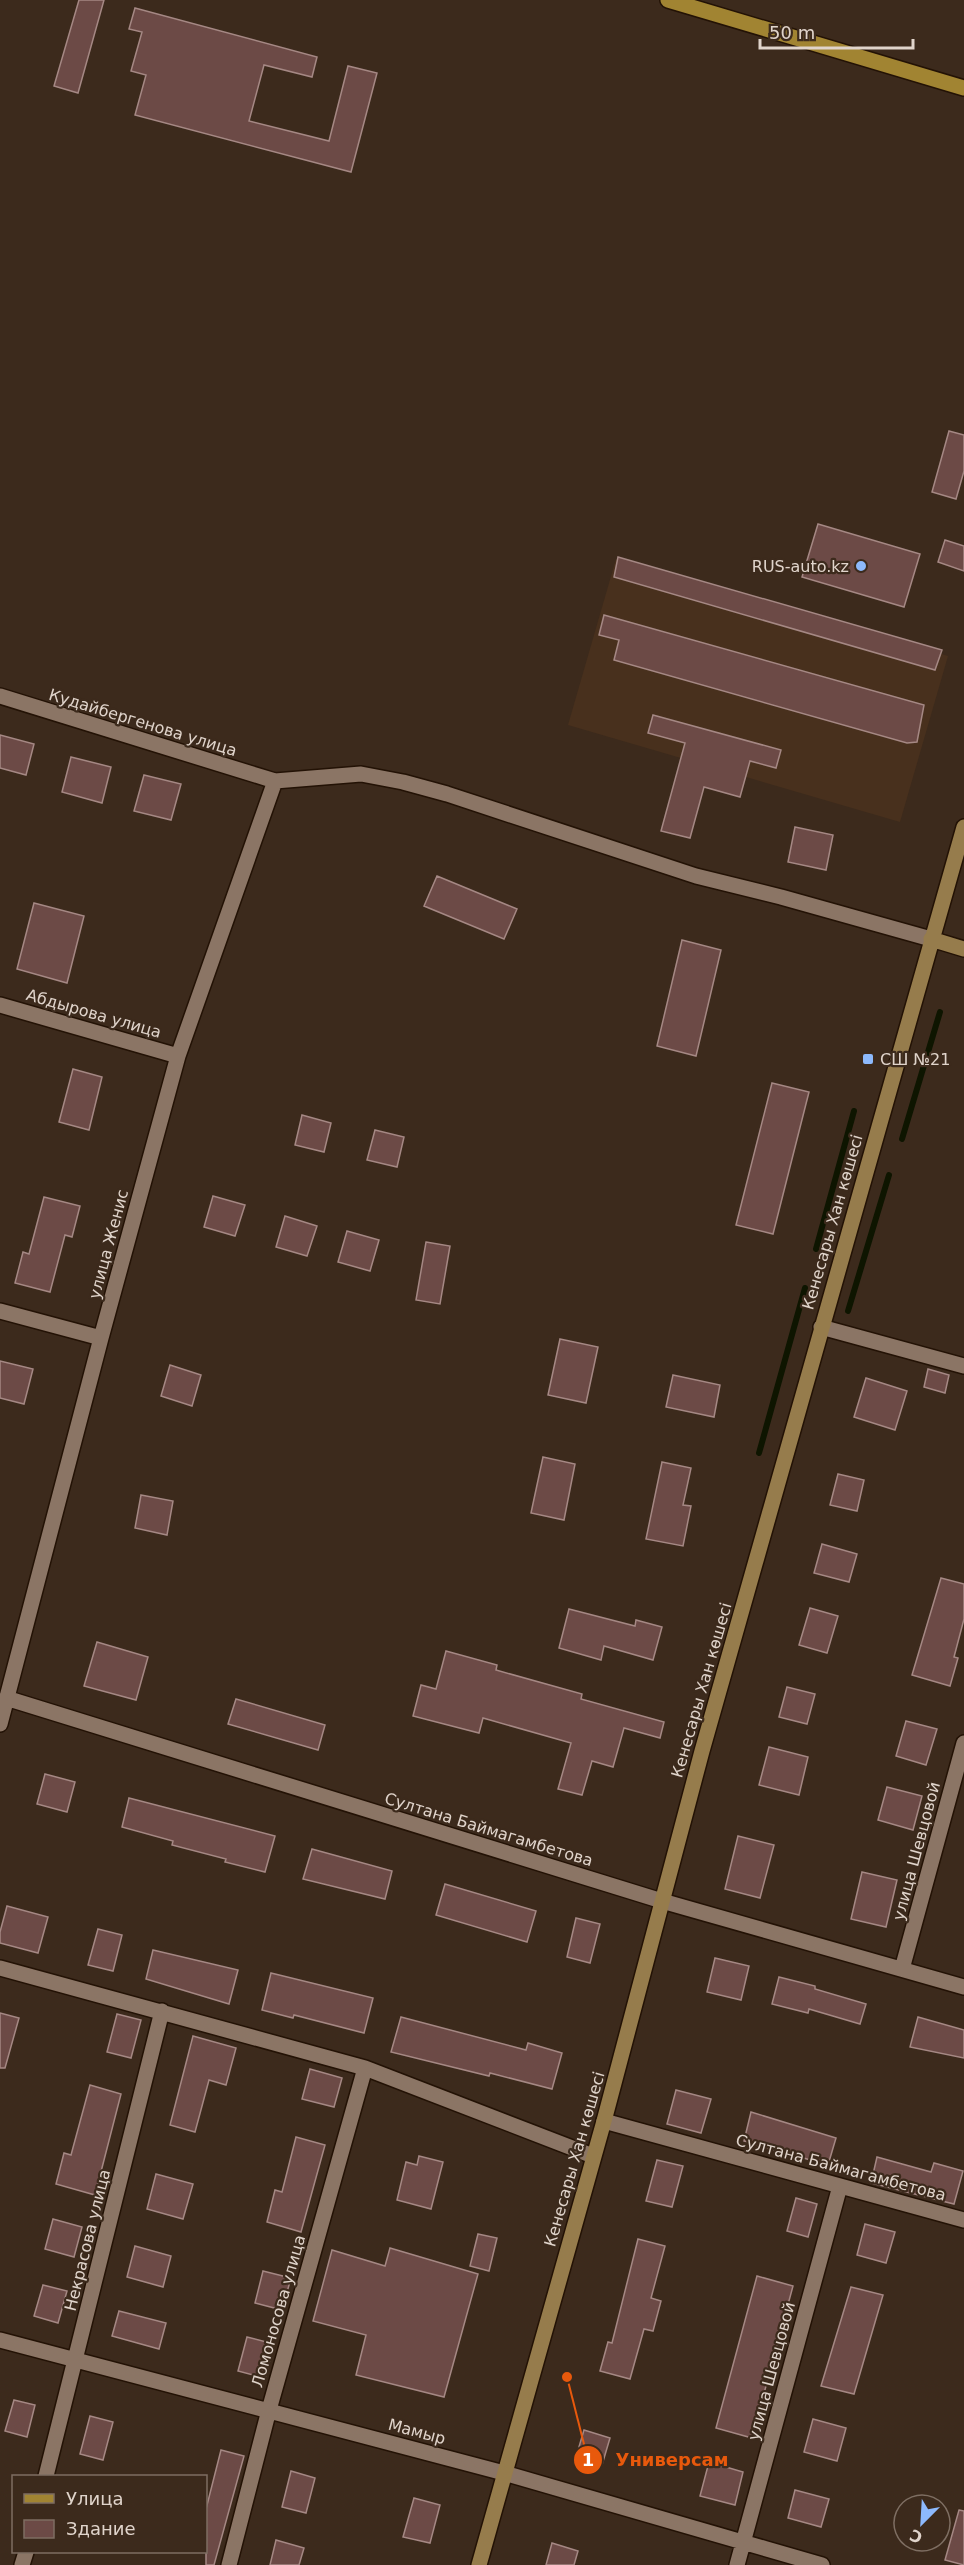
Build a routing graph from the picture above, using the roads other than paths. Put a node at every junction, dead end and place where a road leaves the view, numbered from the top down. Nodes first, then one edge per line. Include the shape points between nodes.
1 (668, 0) edge
2 (964, 88) edge
3 (0, 696) edge
4 (275, 781) junction
5 (964, 827) edge
6 (931, 939) junction
7 (964, 949) edge
8 (0, 1005) edge
9 (178, 1056) junction
10 (0, 1311) edge
11 (821, 1327) junction
12 (101, 1338) junction
13 (964, 1366) edge
14 (6, 1698) junction
15 (0, 1724) edge
16 (964, 1743) edge
17 (662, 1901) junction
18 (0, 1968) edge
19 (902, 1969) junction
20 (964, 1987) edge
21 (162, 2011) junction
22 (365, 2068) junction
23 (604, 2121) junction
24 (594, 2156) junction
25 (840, 2186) junction
26 (964, 2220) edge
27 (0, 2340) edge
28 (76, 2362) junction
29 (269, 2410) junction
30 (504, 2473) junction
31 (46, 2475) edge
32 (743, 2542) junction
33 (229, 2565) edge
34 (479, 2565) edge
35 (737, 2565) edge
36 (822, 2565) edge

1 - 2 main road
3 - 4 street, Кудайбергенова улица
4 - 6 street via 361,774 403,782 696,876
4 - 9 street, улица Женис
5 - 6 main road, Кенесары Хан көшесі
6 - 7 main road
6 - 11 main road, Кенесары Хан көшесі
8 - 9 street, Абдырова улица
9 - 12 street, улица Женис
10 - 12 street
11 - 13 street
11 - 17 main road, Кенесары Хан көшесі
12 - 14 street, улица Женис
14 - 15 street, улица Женис
14 - 17 street, Султана Баймагамбетова
16 - 19 street, улица Шевцовой
17 - 19 street, Султана Баймагамбетова
17 - 23 main road, Кенесары Хан көшесі
18 - 21 street
19 - 20 street, Султана Баймагамбетова
21 - 22 street
21 - 28 street, Некрасова улица
22 - 24 street
22 - 29 street, Ломоносова улица
23 - 24 main road, Кенесары Хан көшесі
23 - 25 street, Султана Баймагамбетова
24 - 30 main road, Кенесары Хан көшесі
25 - 26 street, Султана Баймагамбетова
25 - 32 street, улица Шевцовой
27 - 28 street, Мамыр
28 - 29 street, Мамыр
28 - 31 street, Некрасова улица
29 - 30 street, Мамыр
29 - 33 street, Ломоносова улица
30 - 32 street, Мамыр
30 - 34 main road, Кенесары Хан көшесі
32 - 35 street, улица Шевцовой
32 - 36 street, Мамыр

